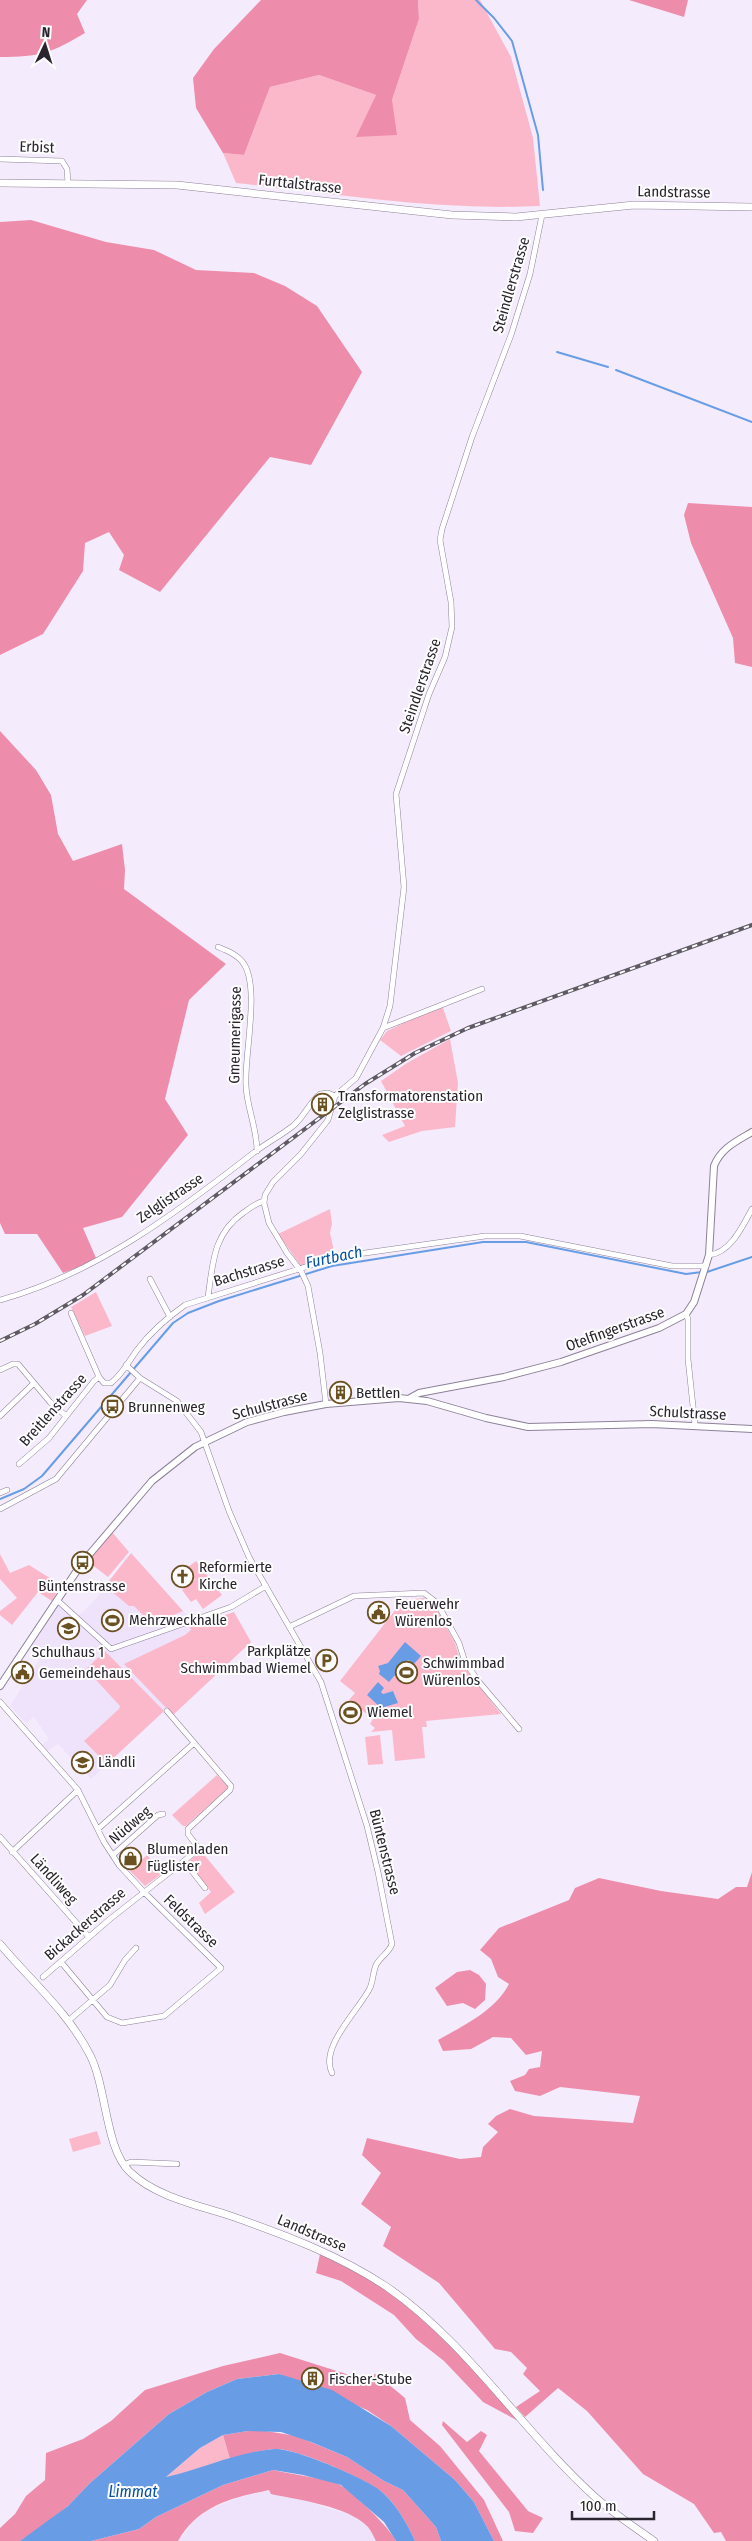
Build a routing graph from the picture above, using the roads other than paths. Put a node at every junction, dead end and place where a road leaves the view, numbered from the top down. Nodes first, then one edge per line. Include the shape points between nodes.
1 (0, 159) edge
2 (68, 182) junction
3 (0, 183) edge
4 (752, 207) edge
5 (596, 208) joint
6 (542, 215) junction
7 (218, 947) dead end
8 (482, 988) dead end
9 (383, 1028) junction
10 (335, 1096) junction
11 (752, 1132) edge
12 (257, 1136) junction
13 (270, 1142) junction
14 (257, 1151) junction
15 (264, 1201) junction
16 (752, 1209) edge
17 (710, 1255) junction
18 (705, 1267) junction
19 (300, 1270) junction
20 (150, 1279) dead end
21 (208, 1296) junction
22 (0, 1300) edge
23 (71, 1313) dead end
24 (686, 1314) junction
25 (170, 1317) junction
26 (127, 1366) junction
27 (0, 1370) edge
28 (138, 1376) junction
29 (99, 1377) junction
30 (34, 1383) junction
31 (410, 1398) junction
32 (326, 1404) junction
33 (0, 1416) edge
34 (66, 1416) junction
35 (694, 1425) junction
36 (752, 1429) edge
37 (204, 1441) junction
38 (19, 1464) dead end
39 (7, 1490) dead end
40 (0, 1493) edge
41 (0, 1509) edge
42 (266, 1586) junction
43 (57, 1600) junction
44 (289, 1627) junction
45 (3, 1676) edge
46 (0, 1686) edge
47 (0, 1702) edge
48 (167, 1712) dead end
49 (519, 1730) dead end
50 (193, 1744) junction
51 (78, 1790) junction
52 (163, 1814) dead end
53 (98, 1829) junction
54 (0, 1837) edge
55 (12, 1852) junction
56 (113, 1856) junction
57 (184, 1861) junction
58 (205, 1888) dead end
59 (143, 1891) junction
60 (90, 1937) junction
61 (0, 1944) edge
62 (136, 1948) dead end
63 (61, 1962) junction
64 (43, 1977) dead end
65 (93, 2001) junction
66 (68, 2021) junction
67 (332, 2073) dead end
68 (178, 2164) dead end
69 (124, 2165) junction
70 (654, 2541) edge

1 - 2 street, Erbist via 62,160
2 - 3 main road, Furttalstrasse
2 - 6 main road, Furttalstrasse via 177,185 452,215
4 - 5 main road, Landstrasse via 634,205
5 - 6 main road, Furttalstrasse
6 - 9 street, Steindlerstrasse via 530,274 472,437 440,540 452,602 452,627 445,657 429,694 396,794 404,887 390,1006
7 - 12 street, Gmeumerigasse via 234,954 244,964 248,978 250,1006 246,1084
8 - 9 street
9 - 10 street, Steindlerstrasse via 356,1078
10 - 13 street, Zelglistrasse via 320,1094 294,1125
10 - 15 street via 328,1120 301,1154 272,1182
11 - 17 street, Otelfingerstrasse via 727,1147 714,1166
12 - 13 street
12 - 14 street, Gmeumerigasse
13 - 14 street, Zelglistrasse
14 - 22 street, Zelglistrasse via 185,1206 84,1269
15 - 19 street via 276,1237
15 - 21 street via 235,1218 218,1240
16 - 17 street via 730,1242
17 - 18 street, Otelfingerstrasse
18 - 19 street, Bachstrasse via 672,1266 544,1239 498,1236 337,1258
18 - 24 street, Otelfingerstrasse via 694,1302
19 - 21 street, Bachstrasse
19 - 32 street via 310,1293
20 - 25 street
21 - 25 street, Bachstrasse via 185,1305
23 - 29 street
24 - 31 street, Otelfingerstrasse via 659,1328 561,1362 419,1393
24 - 35 street
25 - 26 street, Bachstrasse
26 - 28 street
26 - 29 street, Breitlenstrasse via 111,1383
27 - 30 street via 16,1364
28 - 37 street via 178,1401
28 - 41 street via 56,1479
29 - 34 street, Breitlenstrasse
30 - 33 street
30 - 34 street
31 - 32 street, Schulstrasse
31 - 35 street, Schulstrasse via 528,1427
32 - 37 street, Schulstrasse via 260,1418
34 - 38 street, Breitlenstrasse via 37,1450
35 - 36 street, Schulstrasse
37 - 42 street, Büntenstrasse via 234,1525
37 - 43 street, Schulstrasse via 152,1481 82,1563
39 - 40 street
42 - 43 street via 231,1606 111,1649
42 - 44 street, Büntenstrasse
43 - 45 street, Schulstrasse
44 - 49 street via 354,1596 424,1593 437,1603 478,1682
44 - 67 street, Büntenstrasse via 320,1682 338,1736 367,1826 392,1944 377,1964 370,1987 336,2040 329,2060
45 - 46 street, Schulstrasse
47 - 51 street, Feldstrasse
48 - 50 street
50 - 53 street
50 - 57 street via 231,1786 188,1829 188,1834 198,1846
51 - 53 street, Feldstrasse
51 - 55 street
52 - 56 street, Nüdweg via 158,1814
53 - 56 street, Feldstrasse
54 - 55 street, Ländliweg
55 - 60 street, Ländliweg
56 - 59 street, Feldstrasse
57 - 58 street
57 - 59 street, Bickackerstrasse
59 - 60 street, Bickackerstrasse
59 - 65 street, Feldstrasse via 221,1968 159,2018 116,2022
60 - 63 street, Bickackerstrasse
61 - 66 main road, Landstrasse
62 - 65 street via 124,1960 110,1985
63 - 64 street, Bickackerstrasse
63 - 65 street
65 - 66 street
66 - 69 main road, Landstrasse via 97,2069 116,2149
68 - 69 street via 131,2162
69 - 70 main road, Landstrasse via 136,2177 162,2192 316,2248 354,2266 394,2292 444,2335 590,2492

